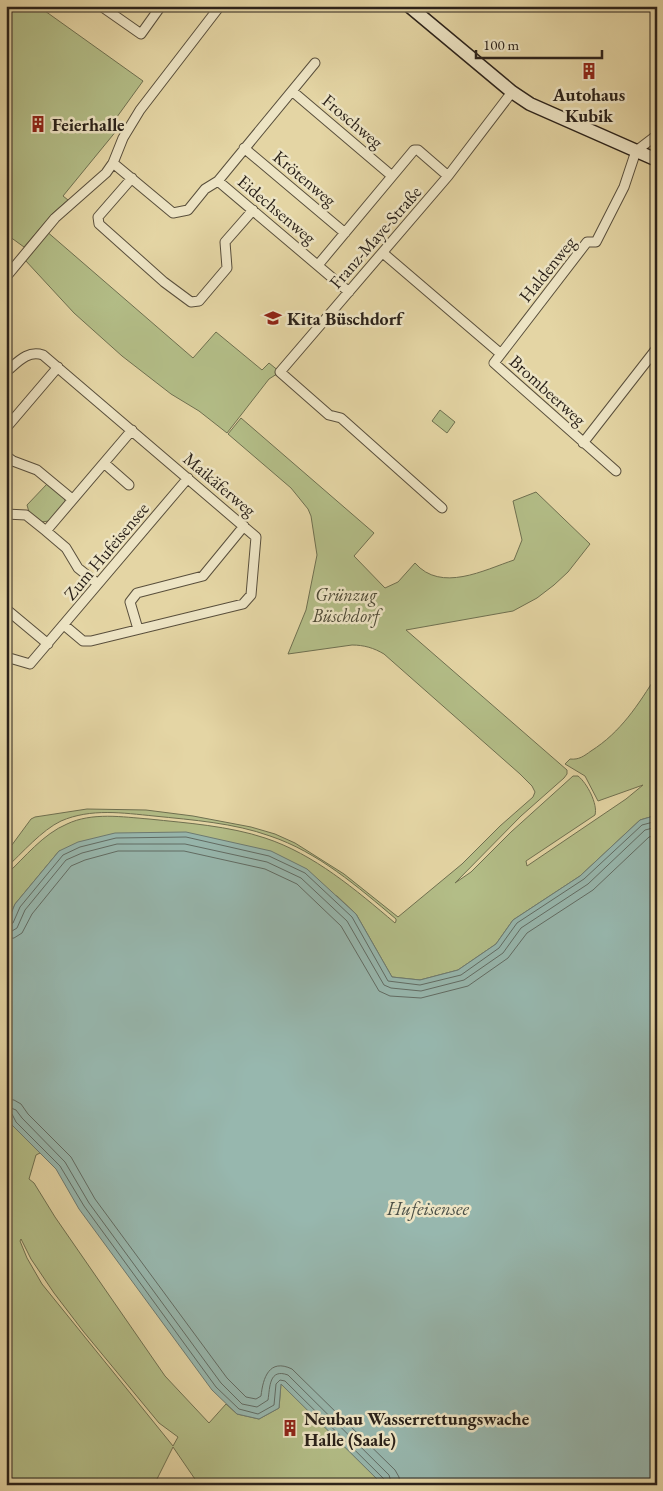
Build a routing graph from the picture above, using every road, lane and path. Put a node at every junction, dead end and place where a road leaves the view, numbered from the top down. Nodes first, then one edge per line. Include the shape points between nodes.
1 (161, 6) edge
2 (220, 6) edge
3 (409, 6) edge
4 (106, 8) edge
5 (315, 64) dead end
6 (292, 91) junction
7 (512, 92) junction
8 (657, 136) edge
9 (244, 148) junction
10 (636, 151) junction
11 (657, 160) edge
12 (113, 163) junction
13 (392, 176) junction
14 (448, 176) junction
15 (132, 178) junction
16 (218, 181) junction
17 (253, 210) junction
18 (345, 233) junction
19 (383, 253) junction
20 (318, 265) junction
21 (6, 277) edge
22 (349, 292) junction
23 (657, 348) edge
24 (501, 354) junction
25 (58, 367) junction
26 (6, 372) edge
27 (6, 428) edge
28 (132, 430) junction
29 (583, 443) junction
30 (6, 456) edge
31 (104, 463) junction
32 (616, 471) dead end
33 (188, 478) junction
34 (129, 485) dead end
35 (72, 500) junction
36 (442, 508) dead end
37 (6, 514) edge
38 (244, 526) junction
39 (46, 531) junction
40 (98, 584) junction
41 (6, 609) edge
42 (64, 625) junction
43 (138, 629) junction
44 (48, 644) junction
45 (6, 657) edge

1 - 4 street via 141,34
2 - 12 street via 140,110
3 - 7 street
5 - 6 street
6 - 9 street
6 - 13 street, Froschweg
7 - 10 street via 530,104
7 - 14 street, Franz-Maye-Straße
8 - 10 street
9 - 16 street
9 - 18 street, Krötenweg
10 - 11 street
10 - 24 street, Haldenweg via 624,187 596,242 587,242
12 - 15 street, Eidechsenweg
12 - 21 street via 55,218
13 - 14 street via 414,150
13 - 18 street
14 - 19 street, Franz-Maye-Straße
15 - 16 street, Eidechsenweg via 173,213 188,210 205,189
15 - 17 street via 98,218 99,224 191,302 199,301 227,268 225,242
16 - 17 street, Eidechsenweg
17 - 20 street, Eidechsenweg
18 - 20 street
19 - 22 street, Franz-Maye-Straße
19 - 24 street, Brombeerweg
20 - 22 street, Eidechsenweg
22 - 36 street, Franz-Maye-Straße via 280,372 329,415 341,418
23 - 29 street
24 - 29 street, Brombeerweg via 494,363
25 - 26 street, Maikäferweg via 37,353 28,354
25 - 27 street
25 - 28 street, Maikäferweg
28 - 31 street
28 - 33 street, Maikäferweg
29 - 32 street, Brombeerweg
30 - 35 street via 37,470
31 - 34 street
31 - 35 street
33 - 38 street, Maikäferweg
33 - 40 street, Zum Hufeisensee
35 - 39 street
37 - 39 street via 26,515
38 - 43 street via 203,576 137,593 130,602
38 - 43 street, Maikäferweg via 256,537 251,595 243,604
39 - 40 street via 66,548 78,568
40 - 42 street, Zum Hufeisensee
41 - 44 street
42 - 43 street, Maikäferweg via 83,641
42 - 44 street, Zum Hufeisensee
44 - 45 street, Zum Hufeisensee via 30,664

